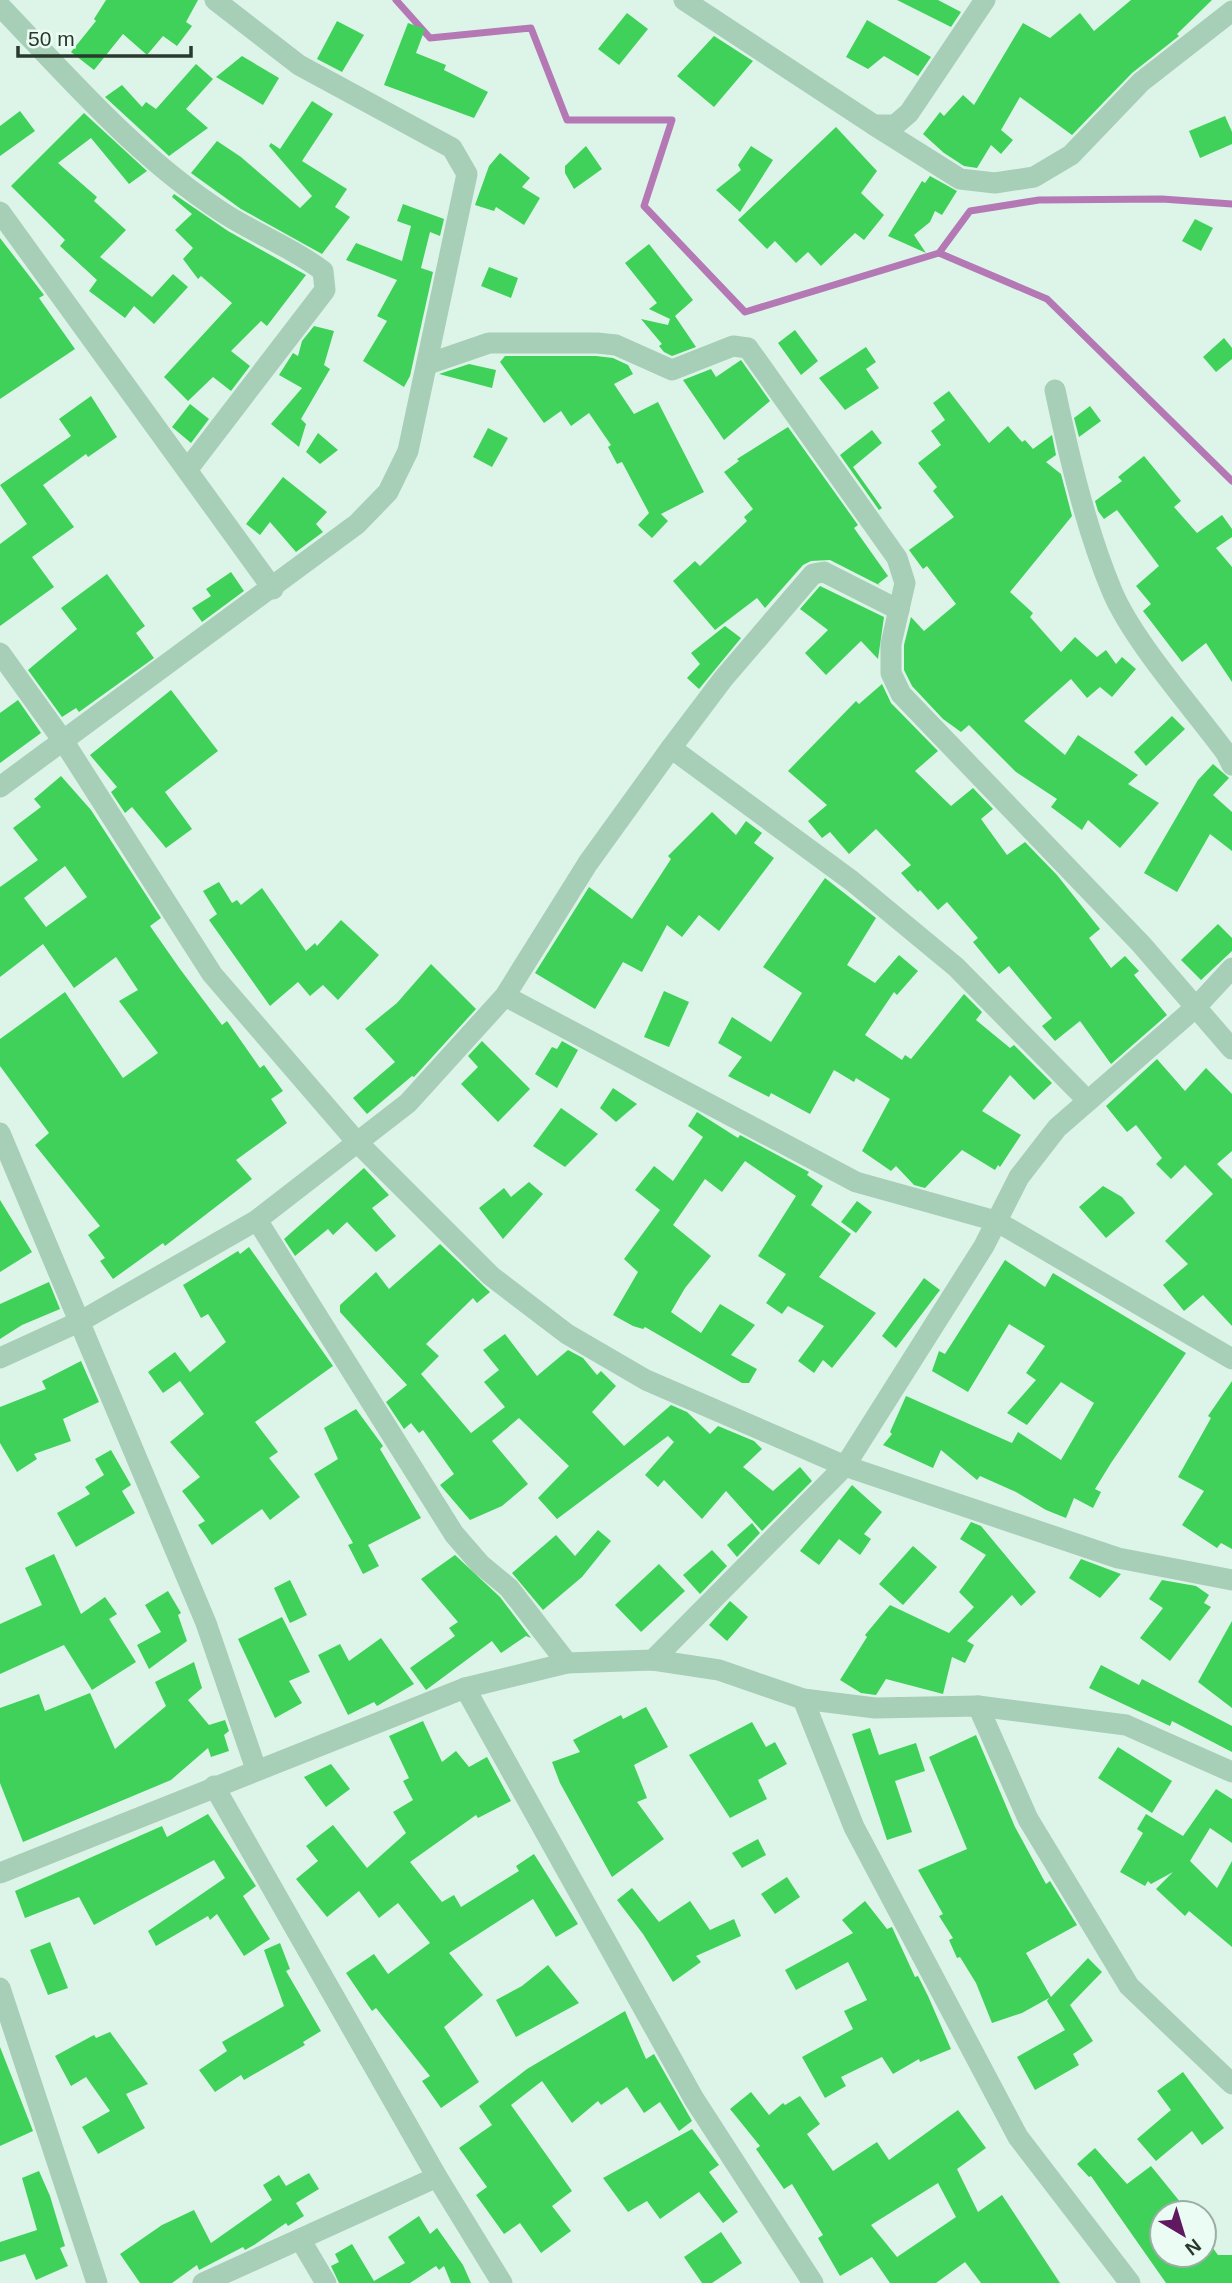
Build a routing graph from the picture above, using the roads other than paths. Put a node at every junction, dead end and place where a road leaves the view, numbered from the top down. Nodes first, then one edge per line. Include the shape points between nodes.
1 (215, 0) edge
2 (985, 0) edge
3 (697, 3) edge
4 (0, 6) edge
5 (1232, 11) edge
6 (874, 125) junction
7 (0, 212) edge
8 (428, 364) junction
9 (1055, 390) dead end
10 (187, 470) junction
11 (273, 589) junction
12 (899, 610) junction
13 (0, 653) edge
14 (64, 742) junction
15 (671, 748) junction
16 (1232, 765) edge
17 (0, 787) edge
18 (1232, 968) edge
19 (505, 996) junction
20 (1196, 1007) junction
21 (1232, 1049) edge
22 (1088, 1101) junction
23 (0, 1133) edge
24 (356, 1142) junction
25 (257, 1220) junction
26 (996, 1221) junction
27 (81, 1321) junction
28 (0, 1358) edge
29 (1232, 1359) edge
30 (845, 1466) junction
31 (1232, 1580) edge
32 (653, 1660) junction
33 (567, 1663) junction
34 (465, 1688) junction
35 (803, 1699) junction
36 (978, 1706) junction
37 (256, 1769) junction
38 (1232, 1772) edge
39 (214, 1786) junction
40 (0, 1873) edge
41 (0, 1988) edge
42 (1232, 2084) edge
43 (437, 2176) junction
44 (300, 2239) junction
45 (97, 2283) edge
46 (203, 2283) edge
47 (326, 2283) edge
48 (502, 2283) edge
49 (813, 2283) edge
50 (1130, 2283) edge

1 - 8 street via 299,65 452,148 467,174
2 - 6 street via 909,113 895,125
3 - 6 street
4 - 10 street via 120,131 222,212 323,271 325,290
5 - 6 street via 1141,82 1071,155 1034,177 995,183 960,179
7 - 10 street
8 - 11 street via 408,451 388,492 357,524
8 - 12 street via 489,343 597,343 616,345 672,370 733,346 748,348 897,558 905,583
9 - 16 street via 1068,451 1112,592
10 - 11 street
11 - 14 street
12 - 15 street via 824,572 813,574
12 - 20 street via 891,644 891,673 901,694
13 - 14 street
14 - 17 street
14 - 24 street via 212,974
15 - 19 street via 588,863
15 - 22 street via 852,881 956,967
18 - 20 street
19 - 24 street via 408,1102
19 - 26 street via 856,1182
20 - 21 street
20 - 22 street
22 - 26 street via 1057,1128 1019,1177
23 - 27 street
24 - 25 street
24 - 30 street via 491,1276 567,1334 646,1380
25 - 27 street
25 - 33 street via 454,1534 509,1588
26 - 29 street
26 - 30 street
27 - 28 street
27 - 37 street via 206,1623
30 - 31 street via 1118,1558
30 - 32 street
32 - 33 street
32 - 35 street via 719,1670
33 - 34 street
34 - 37 street
34 - 49 street via 694,2098
35 - 36 street via 875,1709
35 - 50 street via 854,1827 1018,2137
36 - 38 street via 1126,1725
36 - 42 street via 1028,1819 1129,1986
37 - 39 street
39 - 40 street
39 - 43 street
41 - 45 street
43 - 44 street
43 - 48 street
44 - 46 street
44 - 47 street

